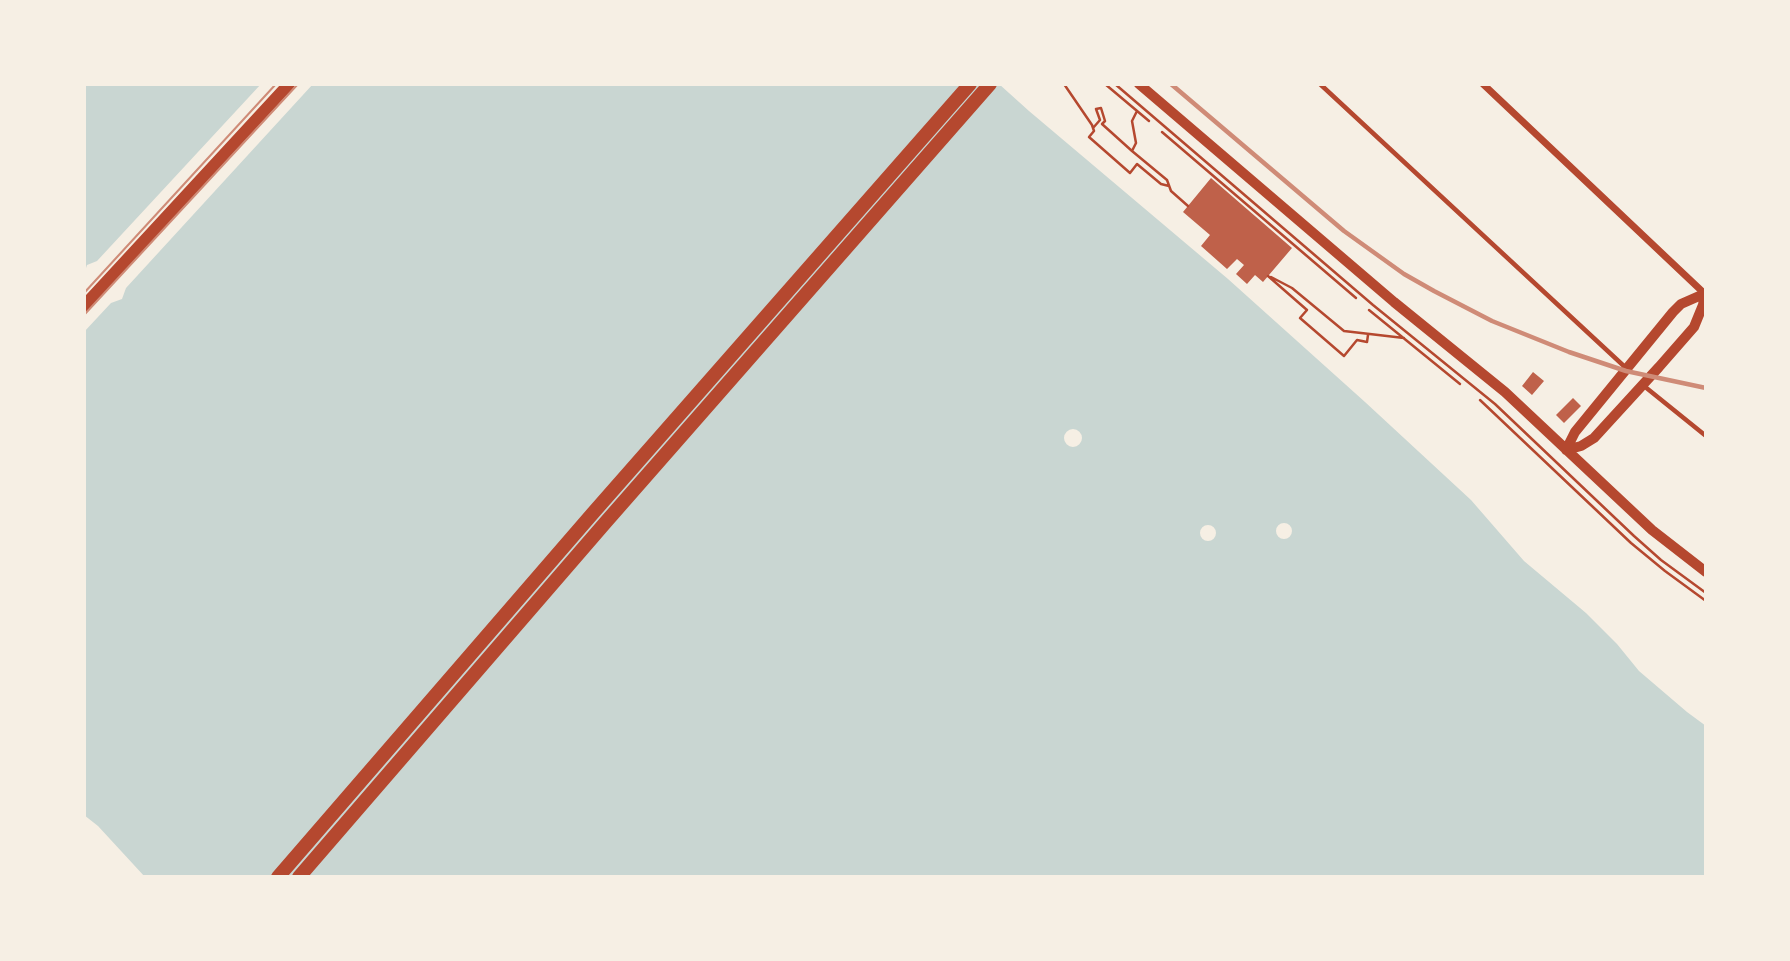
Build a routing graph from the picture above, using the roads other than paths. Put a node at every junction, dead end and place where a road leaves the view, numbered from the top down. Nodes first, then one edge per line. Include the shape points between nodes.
1 (289, 84) edge
2 (970, 84) edge
3 (990, 84) edge
4 (1139, 84) edge
5 (1320, 84) edge
6 (1483, 84) edge
7 (1706, 294) edge
8 (84, 306) edge
9 (1627, 369) junction
10 (1643, 385) junction
11 (1706, 436) edge
12 (1566, 450) junction
13 (1706, 572) edge
14 (278, 877) edge
15 (299, 877) edge

1 - 8 main road
2 - 14 main road
3 - 15 main road
4 - 12 street via 1505,392
5 - 9 lane
6 - 7 street
7 - 9 street via 1681,304
7 - 10 street via 1694,327
9 - 12 street
10 - 11 lane
10 - 12 street via 1594,438
12 - 13 street via 1652,530

